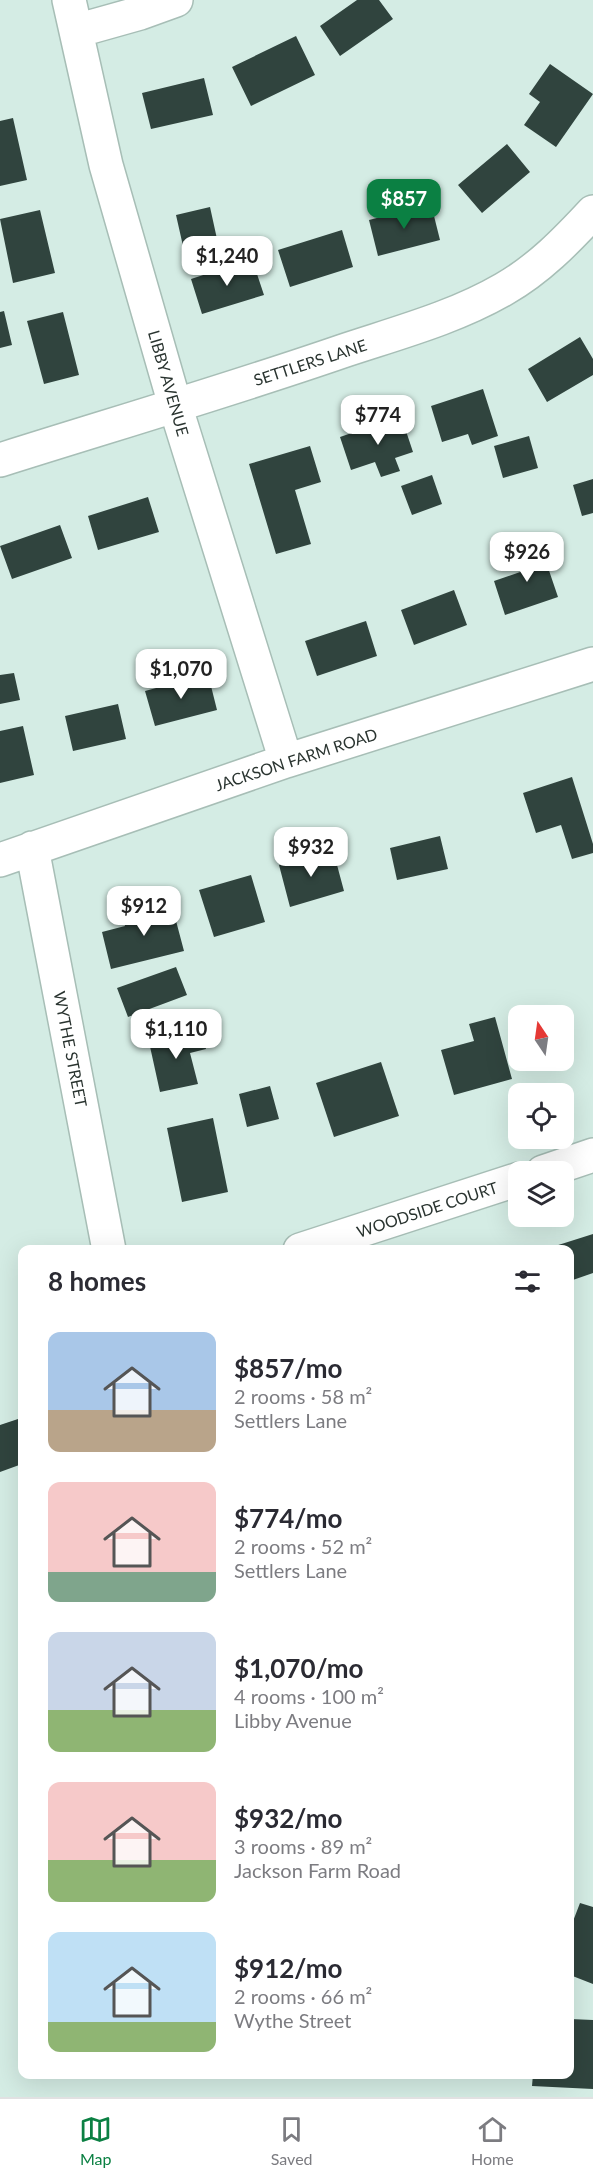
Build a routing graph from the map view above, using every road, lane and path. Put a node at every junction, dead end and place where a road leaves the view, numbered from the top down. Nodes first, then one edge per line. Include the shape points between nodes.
1 (176, 0) edge
2 (72, 15) edge
3 (593, 212) edge
4 (174, 405) junction
5 (0, 460) edge
6 (593, 664) edge
7 (286, 761) junction
8 (32, 848) junction
9 (0, 860) edge
10 (593, 1155) edge
11 (574, 1161) edge
12 (508, 1183) edge
13 (108, 1245) edge
14 (315, 1245) edge

1 - 2 street via 140,13
2 - 4 street, LIBBY AVENUE via 106,165
3 - 4 street, SETTLERS LANE via 539,266 458,312
4 - 5 street, SETTLERS LANE
4 - 7 street, LIBBY AVENUE
6 - 7 street, JACKSON FARM ROAD
7 - 8 street, JACKSON FARM ROAD
8 - 9 street, JACKSON FARM ROAD
8 - 13 street, WYTHE STREET
10 - 11 street
12 - 14 street, WOODSIDE COURT

